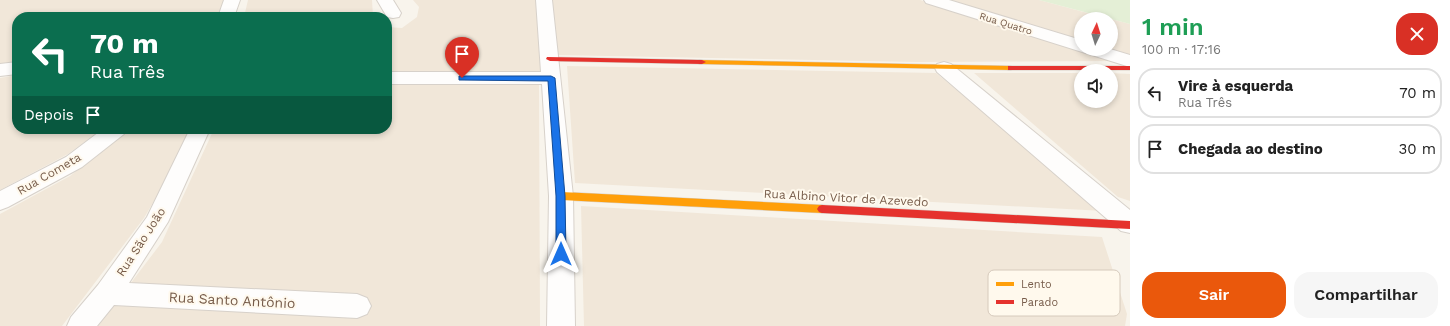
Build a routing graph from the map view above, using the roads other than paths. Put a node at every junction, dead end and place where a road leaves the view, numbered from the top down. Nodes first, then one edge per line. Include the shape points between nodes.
1 (232, 0) edge
2 (544, 0) edge
3 (932, 0) edge
4 (228, 12) edge
5 (1074, 44) edge
6 (1114, 56) edge
7 (1130, 61) edge
8 (944, 68) junction
9 (1130, 68) edge
10 (12, 69) edge
11 (550, 69) junction
12 (0, 70) edge
13 (392, 78) edge
14 (110, 134) edge
15 (198, 134) edge
16 (561, 196) junction
17 (0, 201) edge
18 (1130, 225) edge
19 (107, 293) junction
20 (357, 306) dead end
21 (81, 326) edge
22 (561, 326) edge

1 - 4 street
2 - 11 street
3 - 5 street, Rua Quatro
6 - 7 street
8 - 9 street
8 - 11 street
8 - 18 street
10 - 12 street
11 - 13 street
11 - 16 street
14 - 17 street, Rua Cometa via 74,162
15 - 19 street, Rua São João via 156,222
16 - 18 street, Rua Albino Vitor de Azevedo
16 - 22 street
19 - 20 street, Rua Santo Antônio
19 - 21 street, Rua São João

